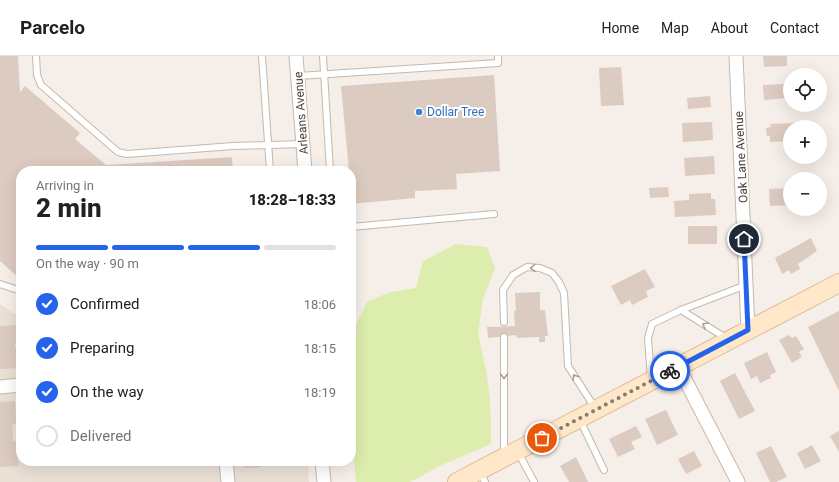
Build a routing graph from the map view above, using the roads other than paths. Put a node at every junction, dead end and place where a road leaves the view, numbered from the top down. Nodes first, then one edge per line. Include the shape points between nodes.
1 (36, 56) edge
2 (262, 56) edge
3 (296, 56) edge
4 (323, 56) edge
5 (498, 56) edge
6 (736, 56) edge
7 (324, 74) junction
8 (298, 76) junction
9 (303, 144) junction
10 (269, 145) junction
11 (270, 166) edge
12 (305, 166) edge
13 (330, 166) edge
14 (494, 214) dead end
15 (356, 227) edge
16 (839, 283) edge
17 (0, 284) edge
18 (746, 285) junction
19 (16, 289) edge
20 (682, 310) junction
21 (504, 322) dead end
22 (748, 330) junction
23 (504, 337) dead end
24 (730, 340) junction
25 (678, 366) junction
26 (651, 381) junction
27 (16, 385) edge
28 (0, 387) edge
29 (596, 409) junction
30 (580, 418) junction
31 (510, 454) junction
32 (226, 466) edge
33 (322, 466) edge
34 (604, 470) dead end
35 (482, 476) edge
36 (228, 482) edge
37 (324, 482) edge
38 (457, 482) edge
39 (534, 482) edge
40 (738, 482) edge

1 - 10 lane via 38,79 45,90 118,152 127,154
2 - 10 lane
3 - 8 street, Arleans Avenue
4 - 7 lane
5 - 7 lane via 498,63
6 - 18 street, Oak Lane Avenue
7 - 8 lane
7 - 13 lane
8 - 9 street, Arleans Avenue
9 - 10 lane
9 - 12 street, Arleans Avenue
10 - 11 lane
14 - 15 lane
16 - 22 main road
17 - 19 lane
18 - 20 lane
18 - 22 street, Oak Lane Avenue
24 -> 20 lane
20 - 26 lane via 652,324 648,338
29 -> 21 lane via 568,366 564,293 552,273 540,268 527,267 513,275 503,290
22 - 24 main road
23 -> 31 lane
24 - 25 main road
25 - 26 main road
25 - 40 street
26 - 29 main road
27 - 28 street
29 - 30 main road
30 - 31 main road
30 - 34 lane
31 - 35 main road
31 - 39 lane
32 - 36 street
33 - 37 street
35 - 38 main road

